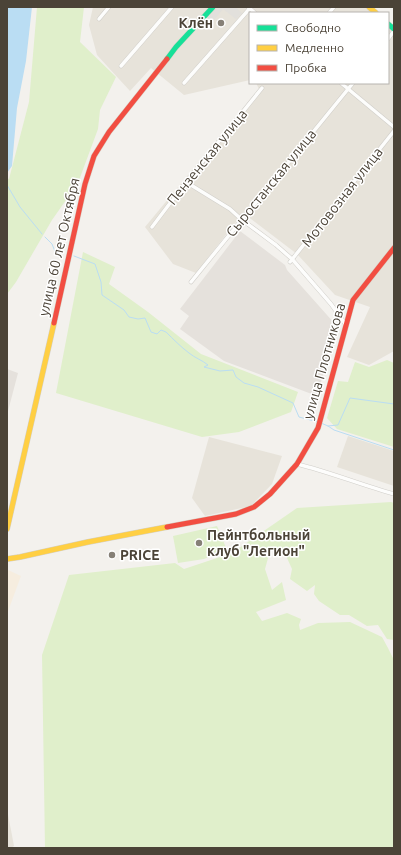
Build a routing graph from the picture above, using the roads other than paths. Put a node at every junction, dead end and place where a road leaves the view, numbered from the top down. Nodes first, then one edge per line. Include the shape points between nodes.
1 (109, 7) edge
2 (172, 7) edge
3 (213, 7) edge
4 (249, 8) edge
5 (99, 19) dead end
6 (121, 66) dead end
7 (184, 83) dead end
8 (342, 84) edge
9 (352, 84) edge
10 (262, 88) dead end
11 (348, 89) junction
12 (394, 127) edge
13 (394, 131) edge
14 (186, 182) junction
15 (241, 219) junction
16 (152, 227) dead end
17 (394, 248) edge
18 (291, 261) junction
19 (191, 282) dead end
20 (347, 326) junction
21 (297, 464) junction
22 (394, 494) edge
23 (7, 529) edge
24 (7, 559) edge

1 - 5 street
2 - 6 street
3 - 23 main road, улица 60 лет Октября via 176,47 109,132 94,156 85,184
4 - 7 street
8 - 11 street
9 - 11 street, Сыростанская улица
10 - 14 street, Пензенская улица
11 - 12 street
11 - 15 street, Сыростанская улица
13 - 18 street, Мотовозная улица
14 - 15 street
14 - 16 street, Пензенская улица
15 - 18 street via 276,245
15 - 19 street, Сыростанская улица
17 - 20 main road, улица Плотникова via 353,300
18 - 20 street via 331,304
20 - 21 main road, улица Плотникова via 318,428
21 - 22 street
21 - 24 main road via 270,494 254,507 236,514

